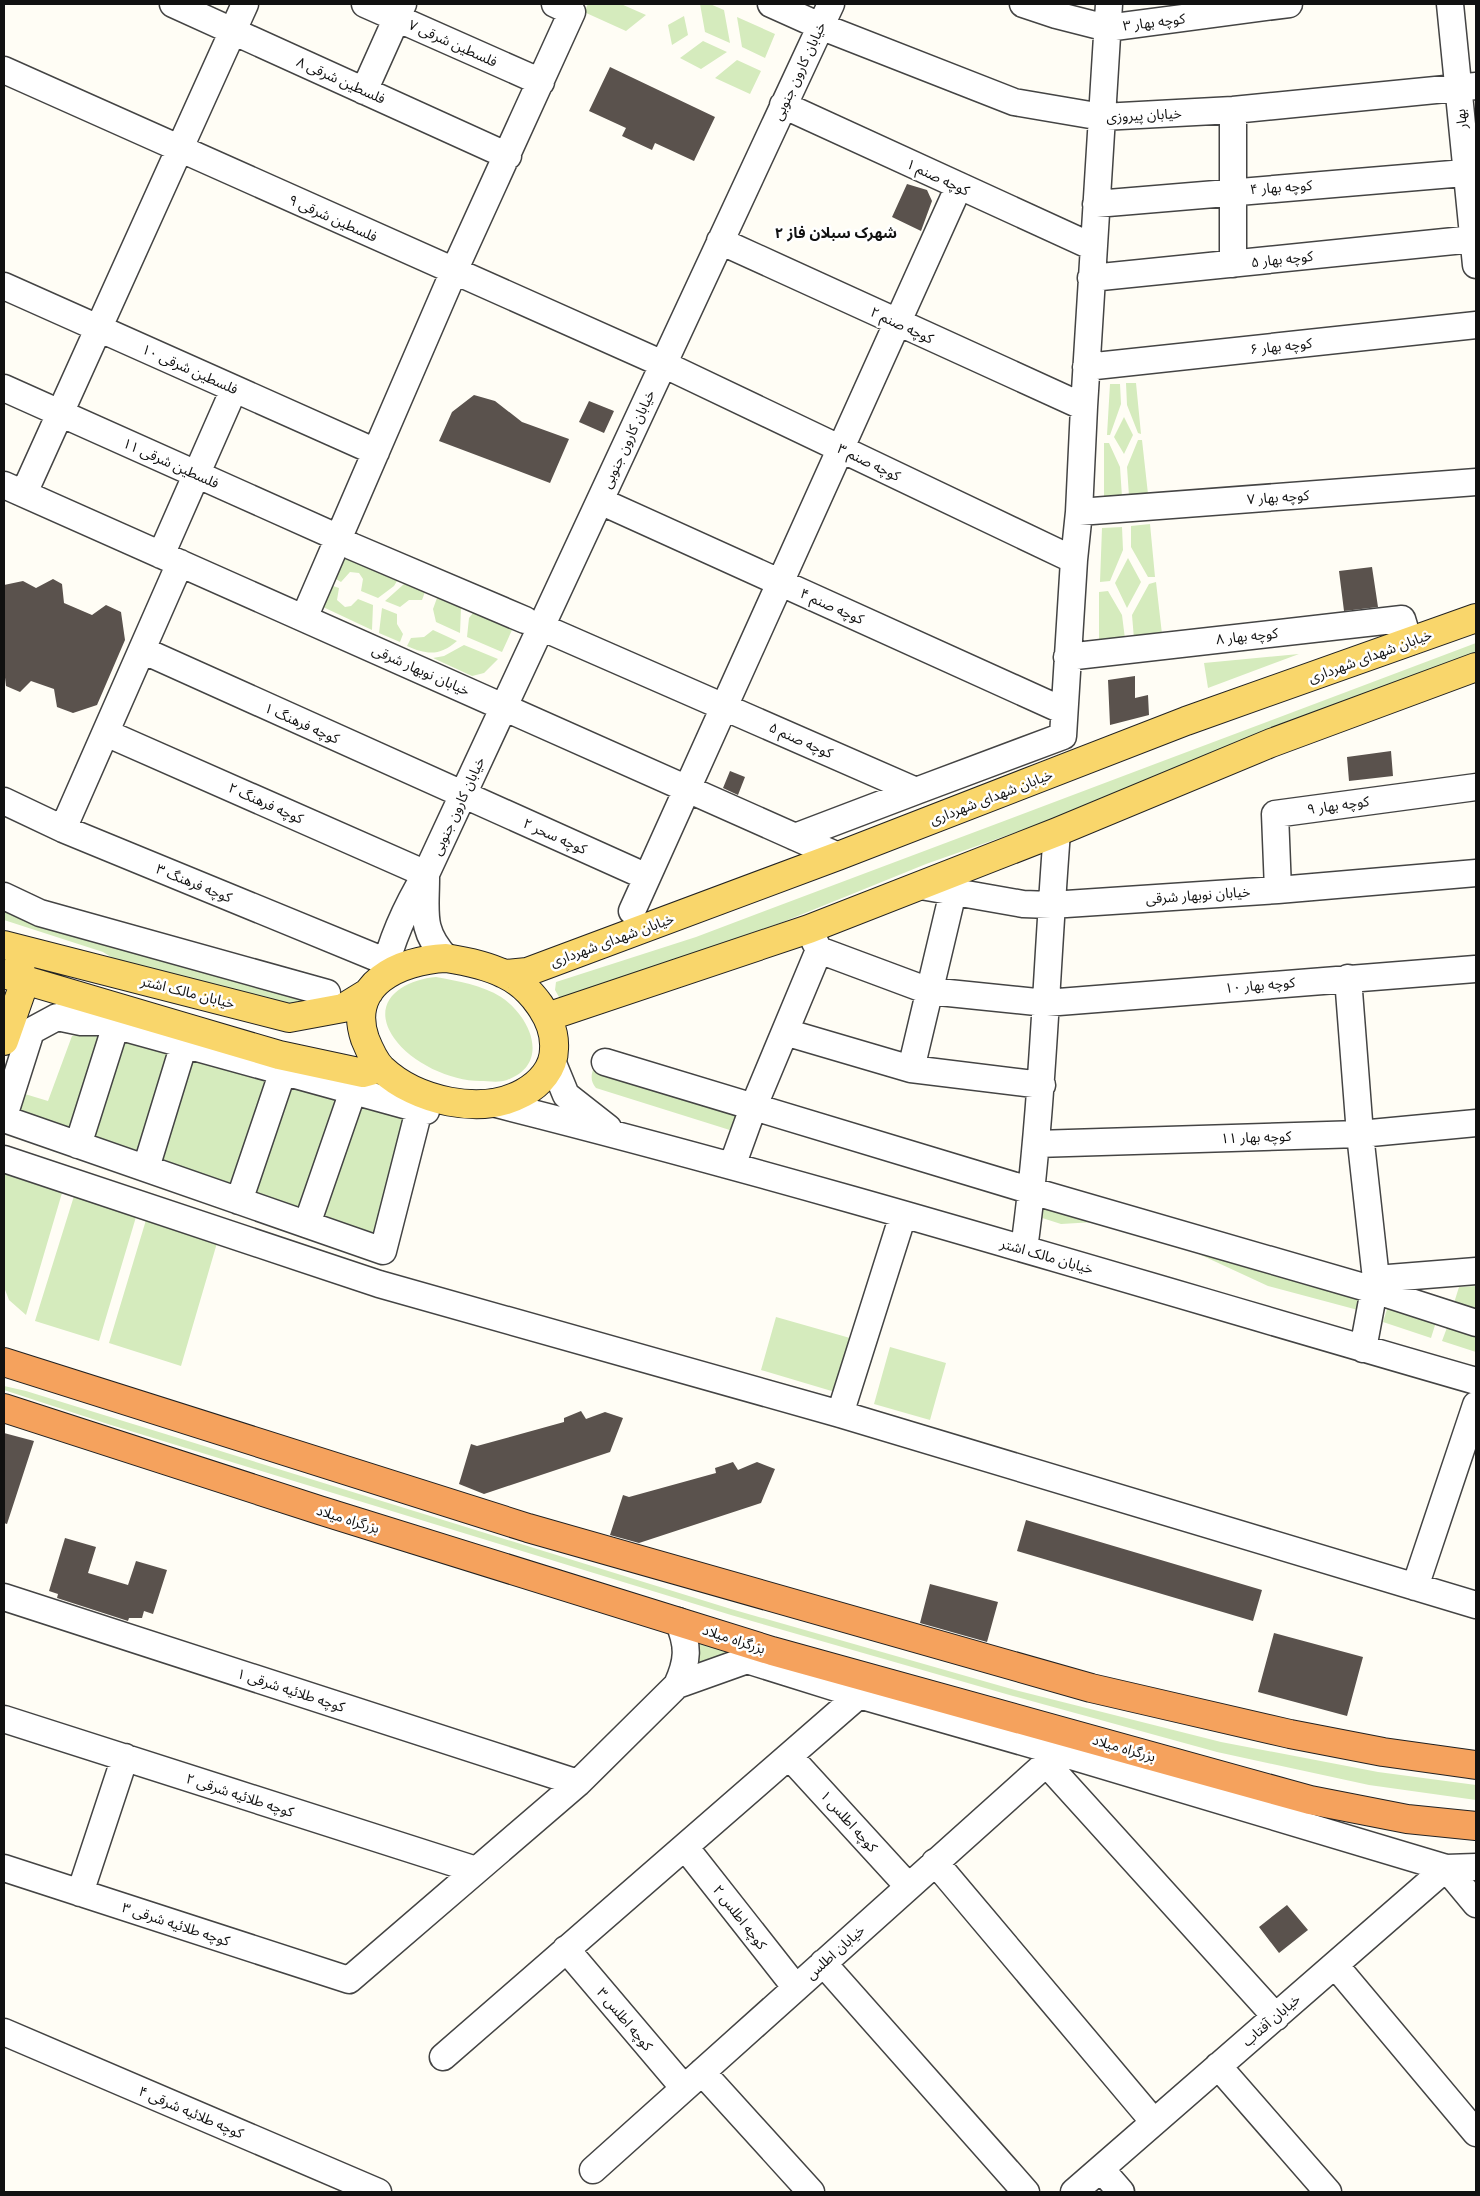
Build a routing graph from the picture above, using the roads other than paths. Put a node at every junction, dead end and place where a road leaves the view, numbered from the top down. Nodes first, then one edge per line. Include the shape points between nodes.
1 (173, 4) edge
2 (245, 4) edge
3 (366, 4) edge
4 (771, 4) edge
5 (1023, 4) edge
6 (1284, 4) edge
7 (1450, 4) edge
8 (564, 8) edge
9 (400, 11) edge
10 (825, 15) edge
11 (1108, 16) edge
12 (232, 31) junction
13 (4, 70) edge
14 (541, 82) junction
15 (1467, 87) edge
16 (364, 90) junction
17 (784, 105) junction
18 (1233, 110) junction
19 (1102, 118) junction
20 (179, 149) junction
21 (508, 156) junction
22 (1472, 172) edge
23 (959, 186) junction
24 (1233, 191) junction
25 (1096, 204) junction
26 (1474, 239) junction
27 (720, 241) junction
28 (1093, 247) junction
29 (1233, 264) junction
30 (1476, 265) edge
31 (454, 271) junction
32 (1091, 278) junction
33 (4, 286) edge
34 (897, 323) junction
35 (1476, 326) edge
36 (98, 328) junction
37 (663, 364) junction
38 (1086, 368) junction
39 (4, 388) edge
40 (234, 389) junction
41 (1084, 407) junction
42 (60, 413) junction
43 (840, 448) junction
44 (376, 452) junction
45 (196, 474) junction
46 (1476, 482) edge
47 (14, 489) edge
48 (600, 501) junction
49 (1079, 512) junction
50 (339, 538) junction
51 (171, 559) junction
52 (1074, 560) junction
53 (780, 583) junction
54 (304, 618) junction
55 (1476, 618) edge
56 (533, 624) junction
57 (1409, 642) junction
58 (142, 650) junction
59 (1067, 657) junction
60 (1476, 667) edge
61 (725, 706) junction
62 (504, 707) junction
63 (1063, 723) junction
64 (106, 733) junction
65 (1476, 787) edge
66 (687, 789) junction
67 (916, 791) junction
68 (463, 795) junction
69 (4, 801) edge
70 (63, 829) junction
71 (1057, 832) junction
72 (795, 837) junction
73 (838, 856) junction
74 (1476, 873) edge
75 (426, 874) junction
76 (647, 876) junction
77 (921, 886) junction
78 (1278, 890) junction
79 (953, 892) junction
80 (4, 896) edge
81 (1051, 905) junction
82 (632, 911) dead end
83 (814, 939) junction
84 (6, 947) edge
85 (446, 958) junction
86 (1475, 969) dead end
87 (506, 974) junction
88 (380, 977) junction
89 (15, 978) edge
90 (1348, 978) junction
91 (929, 991) junction
92 (326, 993) dead end
93 (1046, 1003) junction
94 (547, 1017) junction
95 (116, 1025) junction
96 (785, 1032) junction
97 (4, 1041) edge
98 (184, 1044) junction
99 (552, 1061) junction
100 (605, 1062) dead end
101 (381, 1068) junction
102 (911, 1069) junction
103 (283, 1072) junction
104 (1042, 1085) junction
105 (353, 1091) junction
106 (492, 1103) junction
107 (426, 1106) junction
108 (753, 1108) junction
109 (4, 1117) edge
110 (1476, 1123) edge
111 (617, 1134) junction
112 (1360, 1134) junction
113 (1036, 1144) junction
114 (78, 1145) junction
115 (4, 1159) edge
116 (732, 1166) junction
117 (146, 1168) junction
118 (1032, 1191) junction
119 (239, 1201) junction
120 (903, 1215) junction
121 (308, 1224) junction
122 (1024, 1249) junction
123 (1476, 1271) edge
124 (379, 1284) junction
125 (1375, 1284) junction
126 (1476, 1323) edge
127 (1363, 1349) junction
128 (4, 1362) edge
129 (1476, 1382) edge
130 (1476, 1405) edge
131 (4, 1408) edge
132 (840, 1414) junction
133 (1415, 1587) junction
134 (4, 1597) edge
135 (1476, 1605) edge
136 (678, 1621) junction
137 (760, 1656) junction
138 (677, 1685) junction
139 (859, 1695) junction
140 (4, 1719) edge
141 (1061, 1750) junction
142 (789, 1756) junction
143 (124, 1757) junction
144 (1476, 1765) edge
145 (578, 1783) junction
146 (1476, 1826) edge
147 (685, 1847) junction
148 (935, 1862) junction
149 (1476, 1867) edge
150 (4, 1868) edge
151 (1446, 1868) junction
152 (476, 1870) junction
153 (908, 1886) junction
154 (80, 1893) junction
155 (1476, 1904) edge
156 (566, 1950) junction
157 (823, 1963) junction
158 (1335, 1965) junction
159 (796, 1988) junction
160 (1276, 2017) junction
161 (4, 2032) edge
162 (444, 2056) dead end
163 (1218, 2066) junction
164 (693, 2080) junction
165 (1154, 2122) junction
166 (1476, 2133) edge
167 (1101, 2168) junction
168 (593, 2170) dead end
169 (378, 2192) edge
170 (810, 2192) edge
171 (1026, 2192) edge
172 (1074, 2192) edge
173 (1121, 2192) edge
174 (1328, 2192) edge

1 - 12 street, فلسطین شرقی ۸
2 - 12 street
3 - 9 street, فلسطین شرقی ۷
4 - 10 street, خیابان پیروزی
5 - 11 street via 1056,15
6 - 11 street, کوچه بهار ۳
7 - 15 street, بهار
8 - 14 street
9 - 14 street, فلسطین شرقی ۷
9 - 16 street
10 - 17 street, خیابان کارون جنوبی
10 - 19 street, خیابان پیروزی via 1014,102
11 - 19 street
12 - 16 street, فلسطین شرقی ۸
12 - 20 street
13 - 20 street, فلسطین شرقی ۹
14 - 21 street
15 - 18 street, خیابان پیروزی
15 - 22 street, بهار
16 - 21 street, فلسطین شرقی ۸
17 - 23 street, کوچه صنم ۱
17 - 27 street, خیابان کارون جنوبی
18 - 19 street, خیابان پیروزی
18 - 24 street
19 - 25 street
20 - 31 street, فلسطین شرقی ۹
20 - 36 street
21 - 31 street
22 - 24 street, کوچه بهار ۴
22 - 26 street, بهار
23 - 28 street, کوچه صنم ۱
23 - 34 street
24 - 25 street, کوچه بهار ۴
24 - 29 street
25 - 28 street
26 - 29 street, کوچه بهار ۵
26 - 30 street, بهار
27 - 34 street, کوچه صنم ۲
27 - 37 street, خیابان کارون جنوبی
28 - 32 street
29 - 32 street, کوچه بهار ۵
31 - 37 street, فلسطین شرقی ۹
31 - 44 street
32 - 38 street
33 - 36 street, فلسطین شرقی ۱۰
34 - 41 street, کوچه صنم ۲
34 - 43 street
35 - 38 street, کوچه بهار ۶
36 - 40 street, فلسطین شرقی ۱۰
36 - 42 street
37 - 43 street, کوچه صنم ۳
37 - 48 street, خیابان کارون جنوبی
38 - 41 street
39 - 42 street, فلسطین شرقی ۱۱
40 - 44 street, فلسطین شرقی ۱۰
40 - 45 street
41 - 49 street
42 - 45 street, فلسطین شرقی ۱۱
42 - 47 street
43 - 52 street, کوچه صنم ۳
43 - 53 street
44 - 50 street
45 - 50 street, فلسطین شرقی ۱۱
45 - 51 street
46 - 49 street, کوچه بهار ۷
47 - 51 street, خیابان نوبهار شرقی
48 - 53 street, کوچه صنم ۴
48 - 56 street, خیابان کارون جنوبی
49 - 52 street
50 - 54 street
50 - 56 street, فلسطین شرقی ۱۱
51 - 54 street, خیابان نوبهار شرقی
51 - 58 street
52 - 59 street
53 - 61 street
53 - 63 street, کوچه صنم ۴
54 - 62 street, خیابان نوبهار شرقی
55 - 57 main road, خیابان شهدای شهرداری
56 - 61 street, کوچه صنم ۵
56 - 62 street, خیابان کارون جنوبی
57 - 59 street, کوچه بهار ۸ via 1402,619
57 - 73 main road, خیابان شهدای شهرداری via 1186,721
58 - 64 street
58 - 68 street, کوچه فرهنگ ۱
59 - 63 street
60 - 71 main road via 1271,743
61 - 66 street
61 - 67 street, کوچه صنم ۵
62 - 66 street, خیابان نوبهار شرقی
62 - 68 street, خیابان کارون جنوبی
63 - 67 street
64 - 70 street
64 - 75 street, کوچه فرهنگ ۲
65 - 78 street, کوچه بهار ۹ via 1275,814
66 - 72 street, خیابان نوبهار شرقی
66 - 76 street
67 - 72 street
68 - 75 street, خیابان کارون جنوبی
68 - 76 street, کوچه سحر ۲
69 - 70 street, کوچه فرهنگ ۳
70 - 88 street, کوچه فرهنگ ۳
71 - 77 main road
71 - 81 street
72 - 73 street, خیابان نوبهار شرقی
73 - 87 main road, خیابان شهدای شهرداری via 527,972
74 - 78 street, خیابان نوبهار شرقی
75 - 85 street, خیابان کارون جنوبی via 425,921 434,946
75 - 88 street, خیابان کارون جنوبی via 411,898
76 - 82 street
77 - 79 street, خیابان نوبهار شرقی
77 - 83 main road
78 - 81 street, خیابان نوبهار شرقی
79 - 81 street, خیابان نوبهار شرقی via 1023,904
79 - 91 street
80 - 92 street via 40,913
81 - 93 street
83 - 91 street, کوچه بهار ۱۰
83 - 94 main road
83 - 96 street
84 - 88 main road, خیابان مالک اشتر via 289,1018 343,1008
84 - 89 main road
85 - 87 main road via 479,964
85 - 88 main road via 414,961
86 - 90 street, کوچه بهار ۱۰
87 - 94 main road via 531,994
88 - 101 main road via 363,1006 362,1028 370,1051
89 - 97 main road
89 - 101 main road via 279,1056 363,1073
90 - 93 street, کوچه بهار ۱۰
90 - 112 street
91 - 93 street, کوچه بهار ۱۰
91 - 102 street
93 - 104 street
94 - 99 main road via 554,1037
95 - 98 street
95 - 109 street via 57,1017 31,1032
95 - 114 street
96 - 102 street
96 - 108 street
98 - 103 street
98 - 117 street
99 - 106 main road via 547,1073 528,1090 514,1098
99 - 111 street, خیابان مالک اشتر via 566,1096
100 - 108 street
101 - 107 main road via 413,1089
102 - 104 street
103 - 105 street
103 - 119 street
104 - 113 street
105 - 107 street
105 - 121 street
106 - 107 main road
106 - 111 street, خیابان مالک اشتر
107 - 121 street via 383,1251
107 - 124 street
108 - 116 street
108 - 118 street
109 - 114 street
110 - 112 street, کوچه بهار ۱۱
111 - 116 street, خیابان مالک اشتر
112 - 113 street, کوچه بهار ۱۱
112 - 125 street
113 - 118 street
114 - 117 street
115 - 124 street
116 - 120 street, خیابان مالک اشتر
117 - 119 street
118 - 122 street
118 - 125 street
119 - 121 street
120 - 122 street, خیابان مالک اشتر
120 - 132 street
122 - 127 street, خیابان مالک اشتر
123 - 125 street
124 - 132 street
125 - 126 street
125 - 127 street
127 - 129 street, خیابان مالک اشتر
128 - 144 highway via 528,1528 1091,1688 1290,1734
130 - 133 street
131 - 136 highway, بزرگراه میلاد
132 - 133 street
133 - 135 street
134 - 145 street, کوچه طلائیه شرقی ۱
136 - 137 highway, بزرگراه میلاد
136 - 138 street via 684,1634 686,1667
137 - 138 street
137 - 139 street
137 - 141 highway, بزرگراه میلاد
138 - 145 street
139 - 141 street
139 - 142 street
140 - 143 street, کوچه طلائیه شرقی ۲
141 - 146 highway, بزرگراه میلاد via 1407,1819
141 - 148 street, خیابان اطلس
141 - 151 street
141 - 160 street
142 - 147 street
142 - 153 street, کوچه اطلس ۱
143 - 152 street, کوچه طلائیه شرقی ۲
143 - 154 street
145 - 152 street
147 - 156 street
147 - 159 street, کوچه اطلس ۲
148 - 153 street, خیابان اطلس
148 - 165 street
149 - 151 street
150 - 154 street, کوچه طلائیه شرقی ۳
151 - 155 street
151 - 158 street, خیابان آفتاب
152 - 154 street, کوچه طلائیه شرقی ۳ via 349,1980
153 - 157 street, خیابان اطلس
156 - 162 street
156 - 164 street, کوچه اطلس ۳
157 - 159 street, خیابان اطلس
157 - 171 street
158 - 160 street, خیابان آفتاب
158 - 166 street
159 - 164 street, خیابان اطلس
160 - 163 street, خیابان آفتاب
161 - 169 street, کوچه طلائیه شرقی ۴
163 - 165 street, خیابان آفتاب
163 - 174 street
164 - 168 street, خیابان اطلس
164 - 170 street, کوچه اطلس ۳
165 - 167 street, خیابان آفتاب
167 - 172 street, خیابان آفتاب
167 - 173 street

